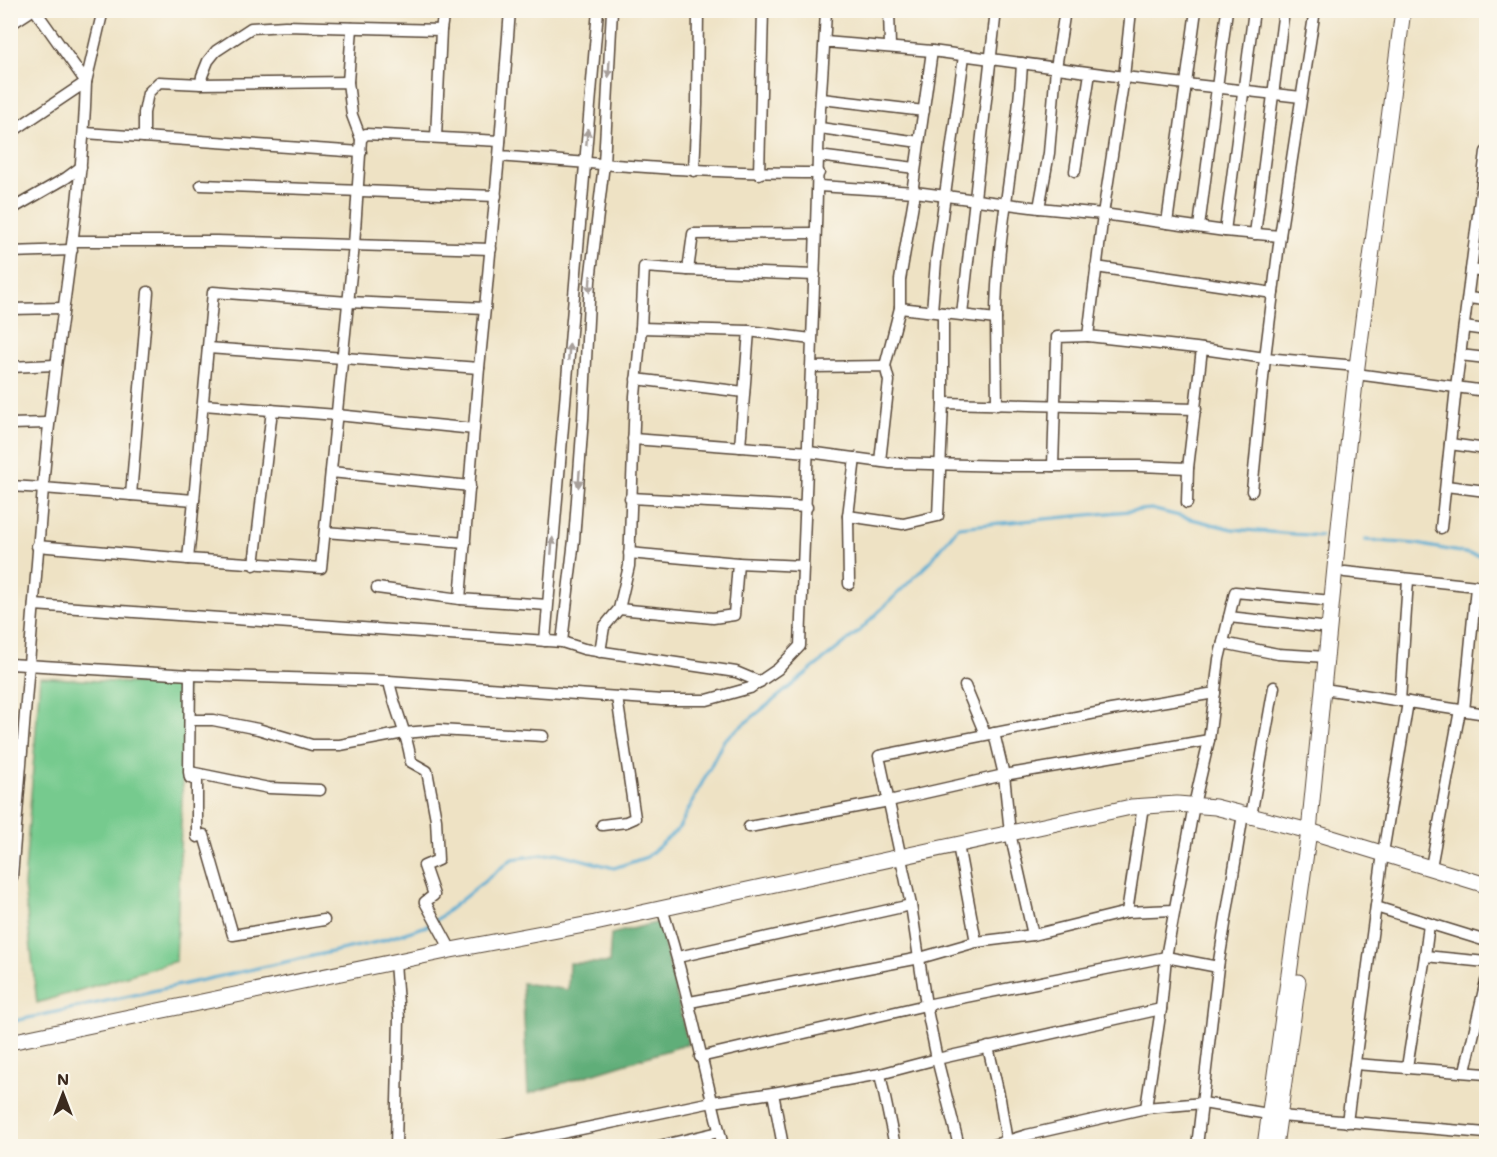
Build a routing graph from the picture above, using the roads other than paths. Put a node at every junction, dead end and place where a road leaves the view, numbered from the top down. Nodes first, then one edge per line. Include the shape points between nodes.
1 (27, 10) edge
2 (35, 10) edge
3 (103, 10) edge
4 (444, 10) edge
5 (510, 10) edge
6 (598, 10) edge
7 (612, 10) edge
8 (698, 10) edge
9 (763, 10) edge
10 (826, 10) edge
11 (889, 10) edge
12 (996, 10) edge
13 (1065, 10) edge
14 (1131, 10) edge
15 (1196, 10) edge
16 (1227, 10) edge
17 (1254, 10) edge
18 (1284, 10) edge
19 (1315, 10) edge
20 (1403, 10) edge
21 (1412, 10) edge
22 (10, 21) edge
23 (10, 28) edge
24 (352, 28) junction
25 (441, 30) junction
26 (825, 42) junction
27 (890, 46) junction
28 (932, 51) junction
29 (964, 56) junction
30 (990, 58) junction
31 (1022, 63) junction
32 (1056, 68) junction
33 (1090, 73) junction
34 (1124, 77) junction
35 (86, 82) junction
36 (348, 82) junction
37 (201, 84) junction
38 (1185, 84) junction
39 (1218, 87) junction
40 (1244, 92) junction
41 (1274, 95) junction
42 (1301, 97) junction
43 (822, 99) junction
44 (924, 111) junction
45 (820, 128) junction
46 (10, 133) edge
47 (85, 133) junction
48 (144, 137) junction
49 (436, 137) junction
50 (361, 139) junction
51 (501, 141) junction
52 (919, 142) junction
53 (361, 152) junction
54 (1486, 155) edge
55 (498, 156) junction
56 (818, 156) junction
57 (584, 162) junction
58 (604, 165) junction
59 (81, 167) junction
60 (915, 168) junction
61 (694, 171) junction
62 (1075, 171) dead end
63 (819, 173) junction
64 (759, 174) junction
65 (201, 185) dead end
66 (819, 186) junction
67 (1484, 187) edge
68 (358, 191) junction
69 (915, 192) junction
70 (496, 196) junction
71 (946, 196) junction
72 (975, 200) junction
73 (1005, 204) junction
74 (1039, 208) junction
75 (10, 210) edge
76 (1103, 214) junction
77 (1483, 214) edge
78 (1167, 223) junction
79 (1199, 227) junction
80 (1225, 231) junction
81 (815, 233) junction
82 (1254, 234) junction
83 (1280, 236) junction
84 (1481, 243) edge
85 (354, 245) junction
86 (73, 246) junction
87 (491, 249) junction
88 (10, 252) edge
89 (577, 252) junction
90 (594, 253) junction
91 (1096, 267) junction
92 (688, 270) junction
93 (1471, 270) junction
94 (1486, 272) edge
95 (815, 275) junction
96 (148, 292) dead end
97 (1273, 292) junction
98 (1468, 298) junction
99 (1486, 300) edge
100 (348, 302) junction
101 (63, 308) junction
102 (485, 308) junction
103 (900, 308) junction
104 (10, 309) edge
105 (938, 312) junction
106 (962, 315) junction
107 (996, 319) junction
108 (1464, 327) junction
109 (641, 328) junction
110 (1486, 330) edge
111 (749, 331) junction
112 (1088, 336) junction
113 (811, 339) junction
114 (208, 348) junction
115 (1202, 349) junction
116 (1460, 355) junction
117 (342, 356) junction
118 (1265, 358) junction
119 (1486, 358) edge
120 (55, 365) junction
121 (885, 366) junction
122 (10, 367) edge
123 (812, 367) junction
124 (479, 368) junction
125 (1359, 372) junction
126 (636, 379) junction
127 (1456, 387) junction
128 (1486, 391) edge
129 (744, 392) junction
130 (943, 403) junction
131 (203, 405) junction
132 (997, 405) junction
133 (1055, 407) junction
134 (272, 410) junction
135 (1196, 410) junction
136 (337, 415) junction
137 (48, 423) junction
138 (10, 424) edge
139 (474, 429) junction
140 (633, 439) junction
141 (1450, 444) junction
142 (740, 447) junction
143 (1486, 449) edge
144 (809, 452) junction
145 (855, 458) junction
146 (880, 461) junction
147 (940, 464) junction
148 (1053, 466) junction
149 (1188, 468) junction
150 (331, 472) junction
151 (10, 486) edge
152 (470, 486) junction
153 (1446, 486) junction
154 (43, 488) junction
155 (1486, 490) edge
156 (1252, 491) dead end
157 (131, 495) junction
158 (630, 498) junction
159 (194, 500) junction
160 (1187, 503) dead end
161 (807, 507) junction
162 (848, 516) junction
163 (1441, 528) dead end
164 (325, 532) junction
165 (1343, 535) junction
166 (465, 543) junction
167 (37, 546) junction
168 (629, 552) junction
169 (188, 559) junction
170 (738, 563) junction
171 (254, 565) junction
172 (803, 566) junction
173 (1345, 572) junction
174 (1408, 580) junction
175 (849, 584) dead end
176 (1481, 587) edge
177 (377, 588) dead end
178 (460, 599) junction
179 (1332, 601) junction
180 (547, 604) junction
181 (34, 605) junction
182 (619, 609) junction
183 (1229, 617) junction
184 (1330, 628) junction
185 (545, 641) junction
186 (561, 642) junction
187 (1223, 643) junction
188 (600, 652) junction
189 (1327, 657) junction
190 (10, 664) edge
191 (30, 666) junction
192 (190, 675) junction
193 (389, 681) junction
194 (760, 682) junction
195 (965, 686) dead end
196 (1274, 687) dead end
197 (1327, 690) junction
198 (1215, 693) junction
199 (617, 697) junction
200 (1404, 702) junction
201 (1462, 711) junction
202 (1486, 714) edge
203 (190, 720) junction
204 (404, 733) junction
205 (990, 734) junction
206 (543, 735) dead end
207 (1209, 740) junction
208 (189, 772) junction
209 (1004, 775) junction
210 (320, 790) dead end
211 (889, 801) junction
212 (1194, 805) junction
213 (1143, 806) junction
214 (1247, 815) junction
215 (602, 825) dead end
216 (749, 827) dead end
217 (1313, 832) junction
218 (1010, 833) junction
219 (958, 844) junction
220 (1383, 853) junction
221 (899, 857) junction
222 (1431, 867) junction
223 (10, 879) edge
224 (1486, 885) edge
225 (911, 905) junction
226 (1376, 907) junction
227 (662, 908) junction
228 (1174, 910) junction
229 (1127, 912) junction
230 (324, 920) dead end
231 (1429, 924) junction
232 (1033, 935) junction
233 (1486, 941) edge
234 (976, 942) junction
235 (451, 950) junction
236 (1425, 956) junction
237 (678, 957) junction
238 (1166, 957) junction
239 (920, 958) junction
240 (395, 962) junction
241 (1486, 962) edge
242 (1218, 967) junction
243 (1486, 981) edge
244 (690, 1002) junction
245 (926, 1005) junction
246 (1161, 1009) junction
247 (10, 1042) edge
248 (988, 1047) junction
249 (700, 1057) junction
250 (937, 1059) junction
251 (1355, 1064) junction
252 (1407, 1067) junction
253 (1465, 1071) junction
254 (880, 1074) junction
255 (1486, 1074) edge
256 (773, 1093) junction
257 (712, 1102) junction
258 (1203, 1103) junction
259 (1146, 1108) junction
260 (1275, 1115) junction
261 (1347, 1122) junction
262 (719, 1132) junction
263 (1486, 1133) edge
264 (1028, 1141) edge
265 (1007, 1142) junction
266 (396, 1146) edge
267 (499, 1146) edge
268 (659, 1146) edge
269 (723, 1146) edge
270 (783, 1146) edge
271 (895, 1146) edge
272 (959, 1146) edge
273 (990, 1146) edge
274 (1197, 1146) edge
275 (1264, 1146) edge
276 (1275, 1146) edge

1 - 22 main road
2 - 23 main road
2 - 35 street
3 - 35 street
4 - 25 street
5 - 51 street
57 -> 6 street
7 -> 58 street
8 - 61 street
9 - 64 street
10 - 26 street
11 - 27 street
12 - 30 street
13 - 32 street
14 - 34 street
15 - 38 street
16 - 39 street
17 - 40 street
18 - 41 street
19 - 42 street
20 - 125 main road
21 - 125 main road
24 - 25 street
24 - 36 street
24 - 37 street via 251,28 216,51 208,61
25 - 49 street
26 - 27 street
26 - 43 street
27 - 28 street
28 - 29 street
28 - 44 street
29 - 30 street
29 - 71 street
30 - 31 street
30 - 72 street
31 - 32 street
31 - 73 street via 1020,110
32 - 33 street
32 - 74 street via 1049,153
33 - 34 street
33 - 62 street
34 - 38 street
34 - 76 street
35 - 46 street
35 - 47 street
36 - 37 street
36 - 50 street via 352,115
37 - 48 street via 159,82 148,93
38 - 39 street
38 - 78 street
39 - 40 street
39 - 79 street
40 - 41 street
40 - 80 street
41 - 42 street
41 - 82 street
42 - 83 street
43 - 44 street
43 - 45 street
44 - 52 street
45 - 52 street
45 - 56 street
47 - 48 street
47 - 59 street
48 - 53 street
49 - 50 street via 366,134
49 - 51 street
50 - 53 street
51 - 55 street
52 - 60 street
53 - 68 street
54 - 67 street
55 - 57 street
55 - 70 street
56 - 60 street
56 - 63 street
57 - 58 street
57 - 89 street
58 - 61 street
58 - 90 street
59 - 75 street
59 - 86 street
60 - 69 street
61 - 64 street
63 - 64 street
63 - 66 street
65 - 68 street
66 - 69 street
66 - 81 street
67 - 77 street
68 - 70 street
68 - 85 street
69 - 71 street
69 - 103 street via 900,280
70 - 87 street
71 - 72 street
71 - 105 street via 936,261
72 - 73 street
72 - 106 street
73 - 74 street
73 - 107 street via 996,277
74 - 76 street
76 - 78 street
76 - 91 street
77 - 84 street
78 - 79 street
79 - 80 street
80 - 82 street
81 - 92 street via 693,234
81 - 95 street
82 - 83 street
83 - 97 street
84 - 93 street
85 - 86 street via 216,241
85 - 87 street
85 - 100 street
86 - 88 street
86 - 101 street
87 - 102 street
89 - 90 street
180 -> 89 street
90 -> 186 street via 574,540
91 - 97 street
91 - 112 street
92 - 95 street
92 - 109 street via 644,267
93 - 94 street
93 - 98 street
95 - 113 street
96 - 157 street
97 - 118 street
98 - 99 street
98 - 108 street
100 - 102 street
100 - 114 street via 213,292
100 - 117 street
101 - 104 street
101 - 120 street
102 - 124 street
103 - 105 street
103 - 121 street
105 - 106 street
105 - 130 street
106 - 107 street
107 - 132 street
108 - 110 street
108 - 116 street
109 - 111 street
109 - 126 street
111 - 113 street
111 - 129 street
112 - 115 street
112 - 133 street via 1057,337
113 - 123 street
114 - 117 street
114 - 131 street
115 - 118 street
115 - 135 street
116 - 119 street
116 - 127 street
117 - 124 street
117 - 136 street
118 - 125 street
118 - 156 street
120 - 122 street
120 - 137 street
121 - 123 street
121 - 146 street via 889,381
123 - 144 street
124 - 139 street
125 - 127 street
125 - 165 main road
126 - 129 street
126 - 140 street
127 - 128 street
127 - 141 street
129 - 142 street
130 - 132 street
130 - 147 street
131 - 134 street
131 - 159 street
132 - 133 street
133 - 135 street
133 - 148 street
134 - 136 street
134 - 171 street
135 - 149 street
136 - 139 street
136 - 150 street
137 - 138 street
137 - 154 street
139 - 152 street
140 - 142 street
140 - 158 street
141 - 143 street
141 - 153 street
142 - 144 street
144 - 145 street
144 - 161 street
145 - 146 street
145 - 162 street
146 - 147 street
147 - 148 street
147 - 162 street via 938,516 903,524
148 - 149 street
149 - 160 street
150 - 152 street
150 - 164 street
151 - 154 street
152 - 166 street
153 - 155 street
153 - 163 street
154 - 157 street
154 - 167 street
157 - 159 street
158 - 161 street
158 - 168 street
159 - 169 street
161 - 172 street
162 - 175 street
164 - 166 street
164 - 171 street via 321,568
165 - 173 main road
165 - 179 main road
166 - 178 street
167 - 169 street
167 - 181 street
168 - 170 street
168 - 182 street
169 - 171 street
170 - 172 street
170 - 182 street via 734,615 713,618
172 - 194 street via 800,646
173 - 174 street
173 - 197 main road via 1340,631
174 - 176 street
174 - 200 street
176 - 201 street
177 - 178 street
178 - 180 street
179 - 183 street via 1235,592
179 - 184 main road
180 - 185 street
181 - 185 street
181 - 191 street
182 - 188 street via 604,627
183 - 184 street
183 - 187 street
184 - 189 main road
185 - 186 street
186 - 188 street
187 - 189 street via 1278,654
187 - 198 street
188 - 194 street via 736,672
189 - 197 main road
190 - 191 street
191 - 192 street
191 - 223 street
192 - 193 street
192 - 203 street
193 - 199 street
193 - 204 street
194 - 199 street via 707,700
195 - 205 street
196 - 214 street
197 - 200 street
197 - 217 main road
198 - 205 street
198 - 207 street
199 - 215 street via 635,818
200 - 201 street
200 - 220 street
201 - 202 street
201 - 222 street
203 - 204 street via 213,720 258,729 312,745 340,745
203 - 208 street
204 - 206 street via 440,730
204 - 235 street via 411,762 427,771 436,819 438,860 424,866 434,895 425,902
205 - 209 street
205 - 211 street via 879,756
207 - 209 street
207 - 212 street
208 - 210 street via 269,788
208 - 230 street via 190,778 197,780 197,837 204,835 233,935
209 - 211 street
209 - 218 street
211 - 216 street
211 - 221 street
212 - 213 main road
212 - 214 main road
212 - 228 street
213 - 218 main road
213 - 229 street
214 - 217 main road
214 - 242 street
217 - 220 main road
217 - 260 main road
218 - 219 main road
218 - 232 street
219 - 221 main road
219 - 234 street
220 - 222 main road
220 - 226 street
221 - 225 street
221 - 227 main road
222 - 224 main road
225 - 237 street
225 - 239 street
226 - 231 street
226 - 251 street
227 - 235 main road
227 - 237 street
228 - 229 street
228 - 238 street
229 - 232 street
231 - 233 street
231 - 236 street
232 - 234 street
234 - 239 street
235 - 240 main road
236 - 241 street
236 - 252 street
237 - 244 street
238 - 242 street
238 - 245 street
238 - 246 street
239 - 244 street
239 - 245 street
240 - 247 main road
240 - 266 street via 399,1018
242 - 258 street
243 - 253 street
244 - 249 street
245 - 249 street
245 - 250 street
246 - 248 street
246 - 259 street
248 - 250 street
248 - 265 street
249 - 257 street
250 - 254 street
250 - 272 street
251 - 252 street
251 - 261 street
252 - 253 street
253 - 255 street
254 - 256 street
254 - 271 street
256 - 257 street
256 - 270 street
257 - 262 street
257 - 267 street
258 - 259 street
258 - 260 street
258 - 274 street
259 - 264 street
260 - 261 street
260 - 275 main road
260 - 276 main road
261 - 263 street
262 - 268 street
262 - 269 street
264 - 265 street
265 - 273 street

